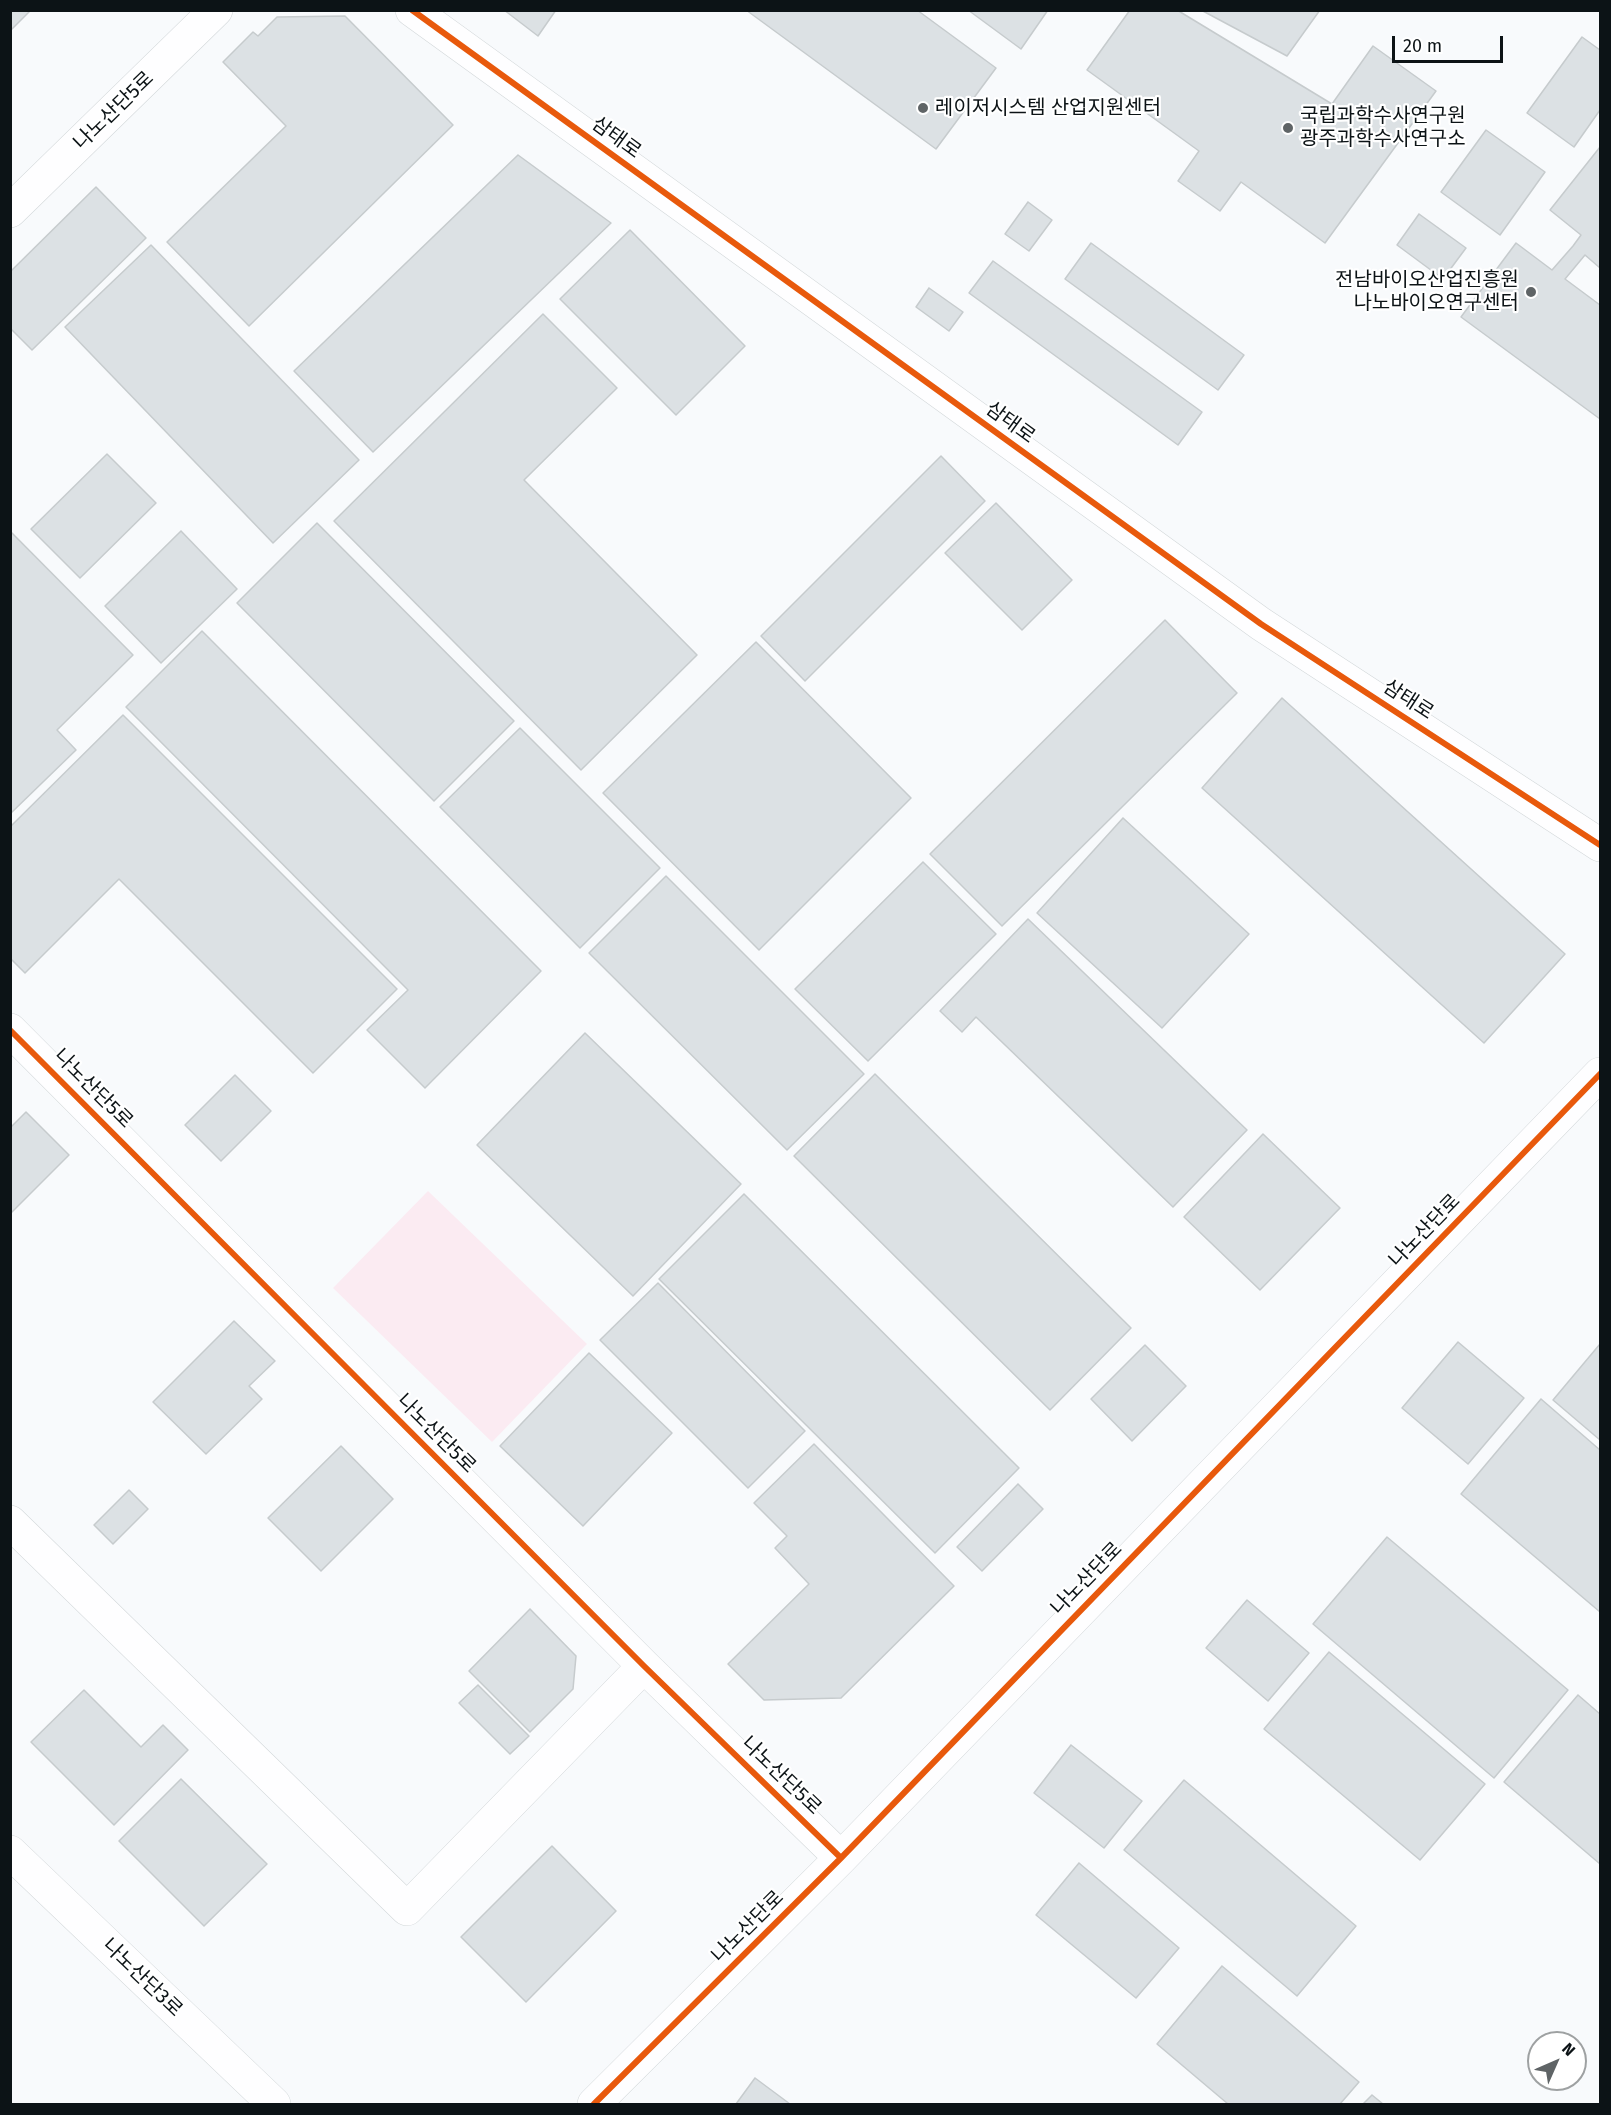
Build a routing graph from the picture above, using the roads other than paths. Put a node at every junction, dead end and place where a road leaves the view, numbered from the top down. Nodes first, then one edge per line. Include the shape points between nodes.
1 (216, 10) edge
2 (412, 10) edge
3 (10, 211) edge
4 (1600, 844) edge
5 (10, 1030) edge
6 (1600, 1074) edge
7 (10, 1522) edge
8 (644, 1666) junction
9 (10, 1852) edge
10 (841, 1858) junction
11 (274, 2104) edge
12 (594, 2104) edge

1 - 3 street, 나노산단5로
2 - 4 street, 삼태로 via 1261,624
5 - 8 street, 나노산단5로
6 - 10 street, 나노산단로
7 - 8 street via 407,1909
8 - 10 street, 나노산단5로
9 - 11 street, 나노산단3로
10 - 12 street, 나노산단로

